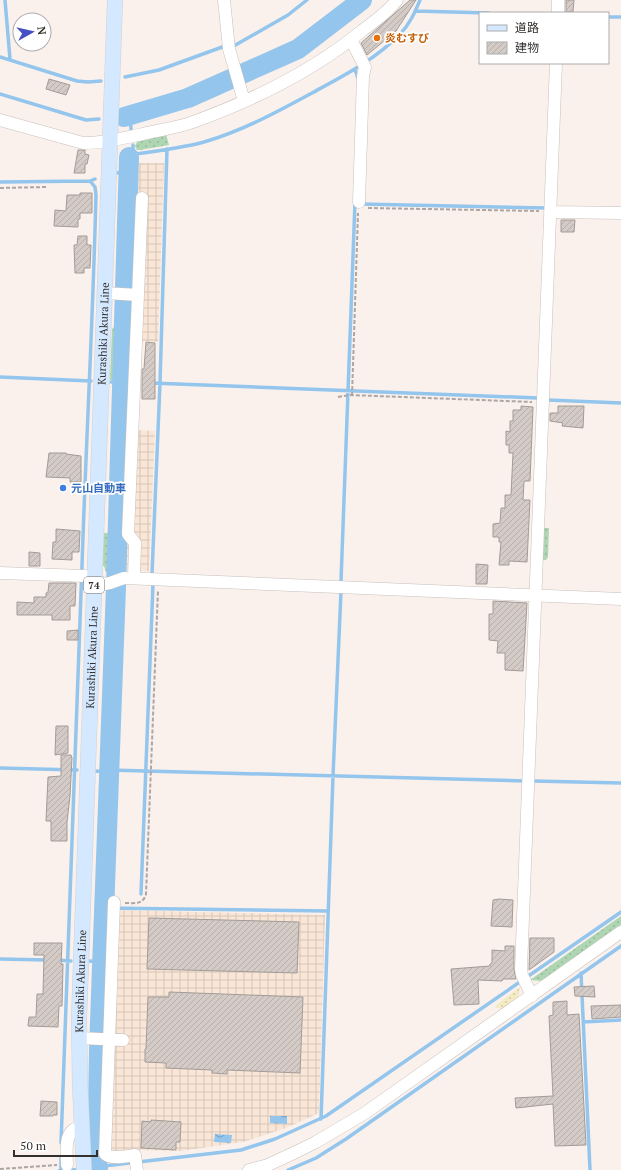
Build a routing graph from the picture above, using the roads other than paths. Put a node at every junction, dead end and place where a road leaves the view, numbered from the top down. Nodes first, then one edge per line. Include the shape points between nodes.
1 (115, 0) edge
2 (224, 0) edge
3 (397, 0) edge
4 (558, 0) edge
5 (558, 12) edge
6 (351, 40) junction
7 (556, 64) edge
8 (244, 101) junction
9 (0, 120) edge
10 (110, 141) junction
11 (142, 198) dead end
12 (361, 206) road end
13 (547, 212) junction
14 (621, 213) edge
15 (105, 293) junction
16 (129, 294) junction
17 (0, 573) edge
18 (86, 577) junction
19 (134, 578) junction
20 (536, 595) junction
21 (621, 599) edge
22 (114, 906) road end
23 (621, 932) edge
24 (532, 996) junction
25 (79, 1038) junction
26 (102, 1039) junction
27 (123, 1040) dead end
28 (82, 1127) junction
29 (62, 1165) road end
30 (136, 1165) edge
31 (84, 1170) edge
32 (250, 1170) edge

1 - 10 main road, Kurashiki Akura Line / 74
2 - 8 street via 229,49
3 - 6 street
4 - 5 street
6 - 8 street via 298,75
6 - 12 street via 363,64
7 - 13 street
8 - 10 street via 192,122
9 - 10 street via 83,143
10 - 15 main road, Kurashiki Akura Line / 74
11 - 16 street
13 - 14 street
13 - 20 street
15 - 16 street
15 - 18 main road, Kurashiki Akura Line / 74
16 - 19 street via 135,382 128,534 135,543
17 - 18 street
18 - 19 street via 105,584
18 - 25 main road, Kurashiki Akura Line / 74
19 - 20 street
20 - 21 street
20 - 24 street via 521,969
22 - 26 street
23 - 24 street
24 - 32 street via 340,1128 298,1151
25 - 26 street
25 - 28 main road, Kurashiki Akura Line / 74
26 - 27 street
26 - 30 street via 106,1154 112,1157 135,1155
28 - 29 street via 69,1133
28 - 31 main road, Kurashiki Akura Line / 74

